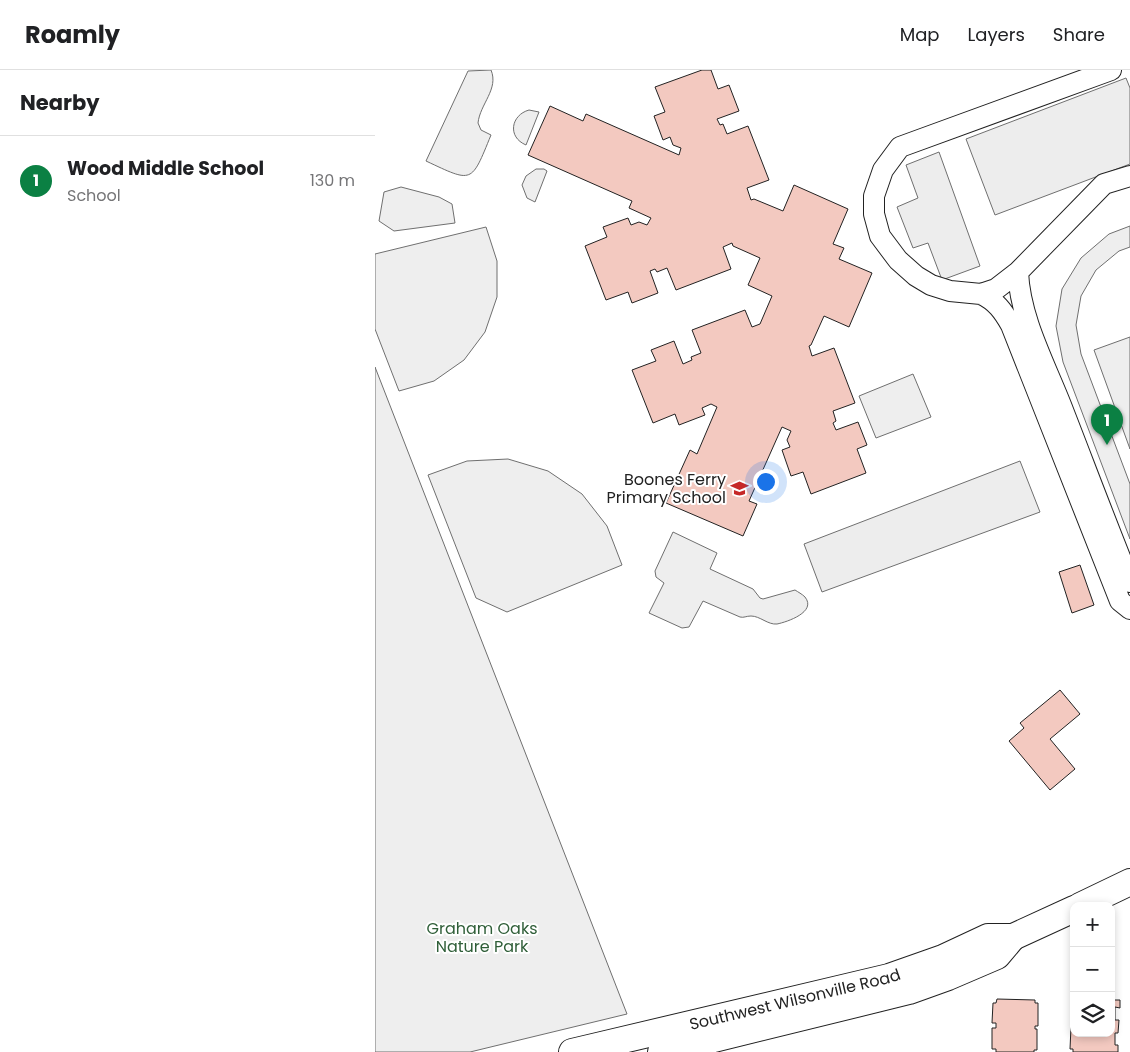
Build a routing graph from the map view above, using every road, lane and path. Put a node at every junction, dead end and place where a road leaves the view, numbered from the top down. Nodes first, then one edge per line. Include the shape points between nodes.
1 (1111, 70) edge
2 (1130, 176) edge
3 (1018, 272) junction
4 (981, 294) junction
5 (1130, 582) edge
6 (1130, 609) edge
7 (1130, 882) edge
8 (1088, 902) edge
9 (1070, 911) edge
10 (1013, 937) junction
11 (572, 1052) edge
12 (661, 1052) edge

1 - 4 lane via 900,148 883,170 874,196 874,214 880,236 898,260 931,285 950,291
2 - 3 lane via 1104,184
3 - 4 lane via 996,289
3 - 5 lane via 1018,286 1027,320
4 - 6 lane via 997,304 1011,325 1120,601
7 - 8 main road
9 - 10 main road, Southwest Wilsonville Road
10 - 11 main road, Southwest Wilsonville Road via 988,937 923,966 868,982
10 - 12 main road, Southwest Wilsonville Road via 997,956 928,985

